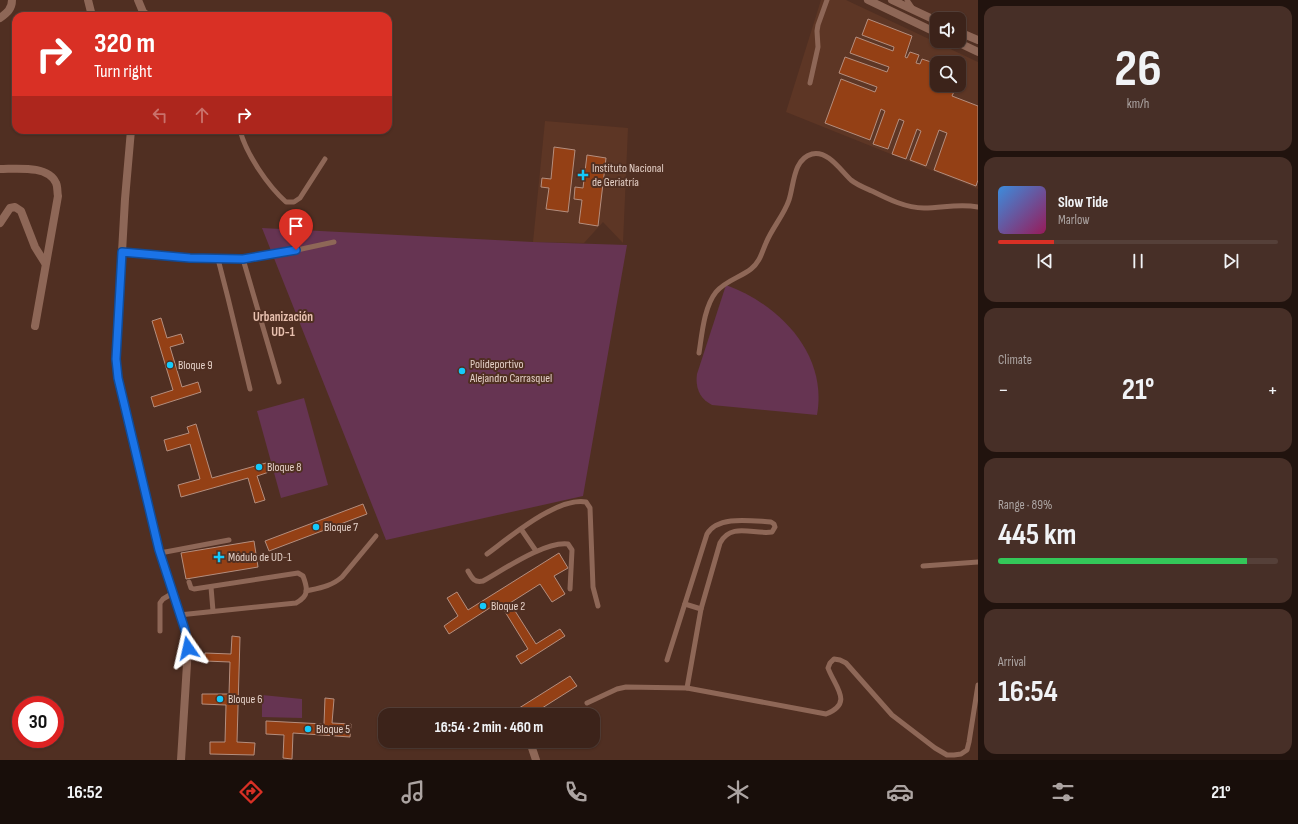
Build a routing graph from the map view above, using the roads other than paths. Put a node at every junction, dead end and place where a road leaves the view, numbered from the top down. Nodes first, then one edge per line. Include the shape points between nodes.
1 (12, 0) edge
2 (88, 0) edge
3 (138, 0) edge
4 (827, 0) edge
5 (868, 0) edge
6 (892, 0) edge
7 (907, 0) edge
8 (915, 11) junction
9 (91, 12) edge
10 (143, 12) edge
11 (0, 18) edge
12 (930, 18) edge
13 (930, 30) edge
14 (966, 35) edge
15 (978, 40) edge
16 (966, 46) edge
17 (978, 52) edge
18 (810, 83) dead end
19 (131, 134) edge
20 (241, 134) edge
21 (325, 159) dead end
22 (0, 169) edge
23 (978, 207) edge
24 (0, 223) edge
25 (334, 242) dead end
26 (122, 252) junction
27 (218, 259) junction
28 (243, 259) junction
29 (45, 263) junction
30 (35, 326) dead end
31 (699, 352) dead end
32 (279, 382) dead end
33 (250, 389) dead end
34 (521, 529) junction
35 (376, 536) dead end
36 (229, 540) dead end
37 (536, 551) junction
38 (160, 553) junction
39 (487, 554) dead end
40 (978, 562) edge
41 (923, 566) dead end
42 (468, 571) dead end
43 (189, 582) dead end
44 (211, 587) junction
45 (570, 589) dead end
46 (306, 590) junction
47 (173, 593) junction
48 (685, 604) junction
49 (598, 606) dead end
50 (701, 609) junction
51 (213, 611) junction
52 (179, 615) junction
53 (160, 631) dead end
54 (667, 660) dead end
55 (978, 685) edge
56 (687, 688) junction
57 (586, 704) dead end
58 (532, 748) edge
59 (181, 760) edge
60 (536, 760) edge

1 - 11 street via 9,11
2 - 9 street
3 - 10 street
4 - 18 lane via 818,25 818,47
5 - 13 street
6 - 8 street
7 - 8 lane
8 - 12 street
14 - 15 street
16 - 17 street
19 - 26 street
20 - 21 lane via 263,175 286,202 294,202 300,198
22 - 29 street via 34,169 48,174 56,183 58,196
23 - 31 lane via 965,204 914,207 889,199 852,181 826,157 818,154 806,157 796,170 788,203 766,243 763,254 752,268 715,293 705,316
24 - 29 street via 10,208 15,207 21,211 35,247
25 - 28 lane
26 - 27 lane
26 - 38 street via 116,359 118,378
27 - 28 lane
27 - 33 lane
28 - 32 lane
29 - 30 street
34 - 37 lane
34 - 39 lane
34 - 49 lane via 561,506 586,502 590,508 593,587
35 - 46 lane via 337,582
36 - 38 lane
37 - 42 lane via 483,581 474,580
37 - 45 lane via 568,544 572,550
38 - 47 street
40 - 41 lane
43 - 44 lane via 194,589
44 - 46 lane via 298,573 303,576
44 - 51 lane
46 - 51 lane via 306,596 296,603
47 - 52 street
47 - 53 lane via 160,603
48 - 50 lane
48 - 50 lane via 709,530 735,520 774,524 772,532 737,531 724,536
48 - 54 lane
50 - 56 lane
51 - 52 lane
52 - 59 street via 188,648
55 - 56 lane via 969,742 966,750 954,755 947,755 935,748 892,716 840,660 834,659 828,668 842,698 834,711 826,714
56 - 57 lane via 626,686
58 - 60 street

